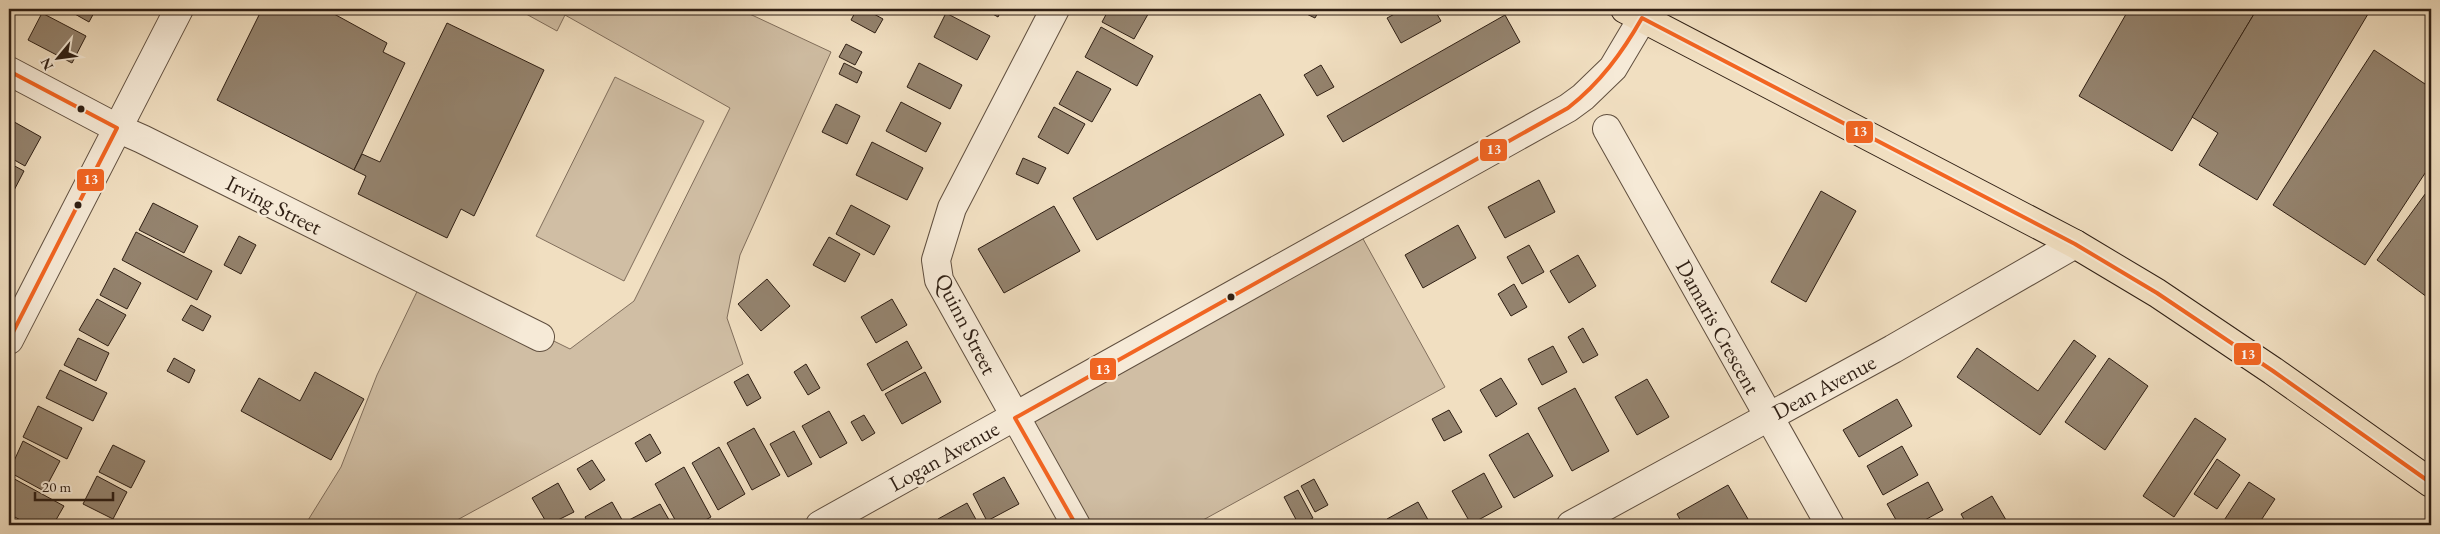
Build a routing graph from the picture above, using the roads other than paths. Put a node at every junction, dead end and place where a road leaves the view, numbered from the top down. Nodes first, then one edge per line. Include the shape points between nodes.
1 (179, 9) edge
2 (1055, 9) edge
3 (1638, 12) edge
4 (9, 71) edge
5 (117, 128) junction
6 (1607, 129) dead end
7 (2075, 244) junction
8 (540, 337) dead end
9 (9, 340) edge
10 (1768, 417) junction
11 (1015, 418) junction
12 (2431, 483) edge
13 (820, 525) edge
14 (1076, 525) edge
15 (1571, 525) edge
16 (1830, 525) edge

1 - 5 street
2 - 11 street, Quinn Street via 952,208 936,260 939,280
3 - 7 main road
3 - 11 street, Logan Avenue via 1612,68 1568,108
4 - 5 street, Irving Street
5 - 8 street, Irving Street
5 - 9 street
6 - 10 street, Damaris Crescent
7 - 10 street, Dean Avenue
7 - 12 main road via 2273,371
10 - 15 street, Dean Avenue
10 - 16 street, Damaris Crescent
11 - 13 street, Logan Avenue
11 - 14 street, Quinn Street

